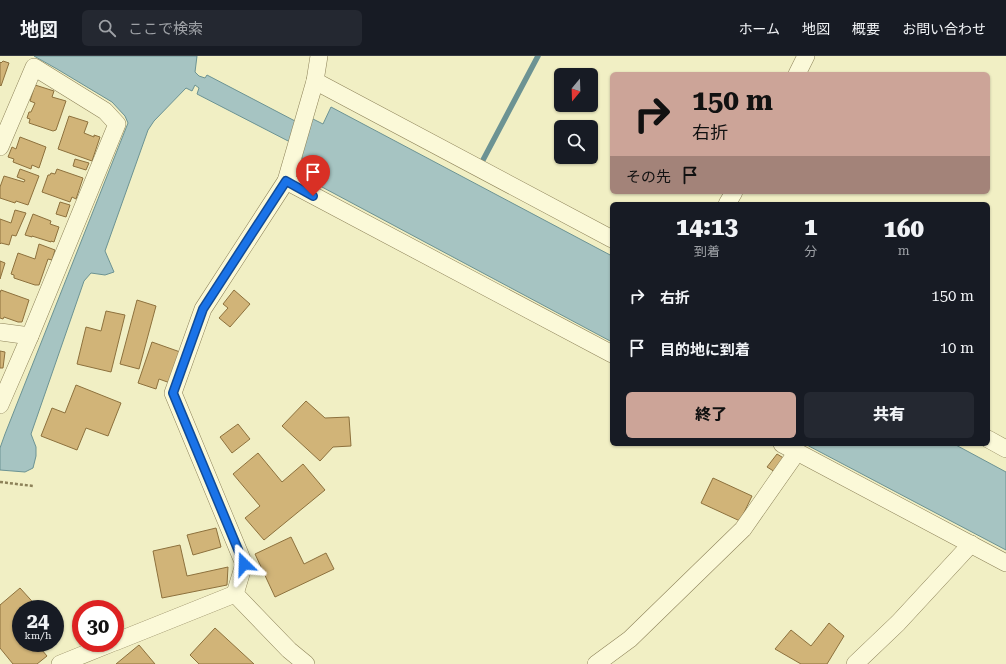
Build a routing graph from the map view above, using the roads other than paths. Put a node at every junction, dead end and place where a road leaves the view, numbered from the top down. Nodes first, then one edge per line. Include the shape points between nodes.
1 (319, 56) edge
2 (806, 56) edge
3 (798, 72) edge
4 (315, 81) junction
5 (0, 147) edge
6 (286, 181) junction
7 (610, 238) edge
8 (0, 332) edge
9 (30, 336) junction
10 (610, 353) edge
11 (0, 405) edge
12 (990, 440) edge
13 (786, 446) edge
14 (1006, 449) edge
15 (797, 452) junction
16 (971, 544) junction
17 (1006, 563) edge
18 (235, 594) junction
19 (124, 638) edge
20 (90, 652) edge
21 (60, 664) edge
22 (306, 664) edge
23 (596, 664) edge
24 (854, 664) edge

1 - 4 street
2 - 3 street
4 - 6 street
4 - 7 street
5 - 9 street via 34,67 105,111 117,124
6 - 10 street
6 - 18 street via 203,309 173,393 244,564
8 - 9 street
9 - 11 street
12 - 14 street
13 - 15 street
15 - 16 street
15 - 23 street via 743,529 630,639
16 - 17 street
16 - 24 street via 898,623
18 - 19 street
18 - 22 street
20 - 21 street

